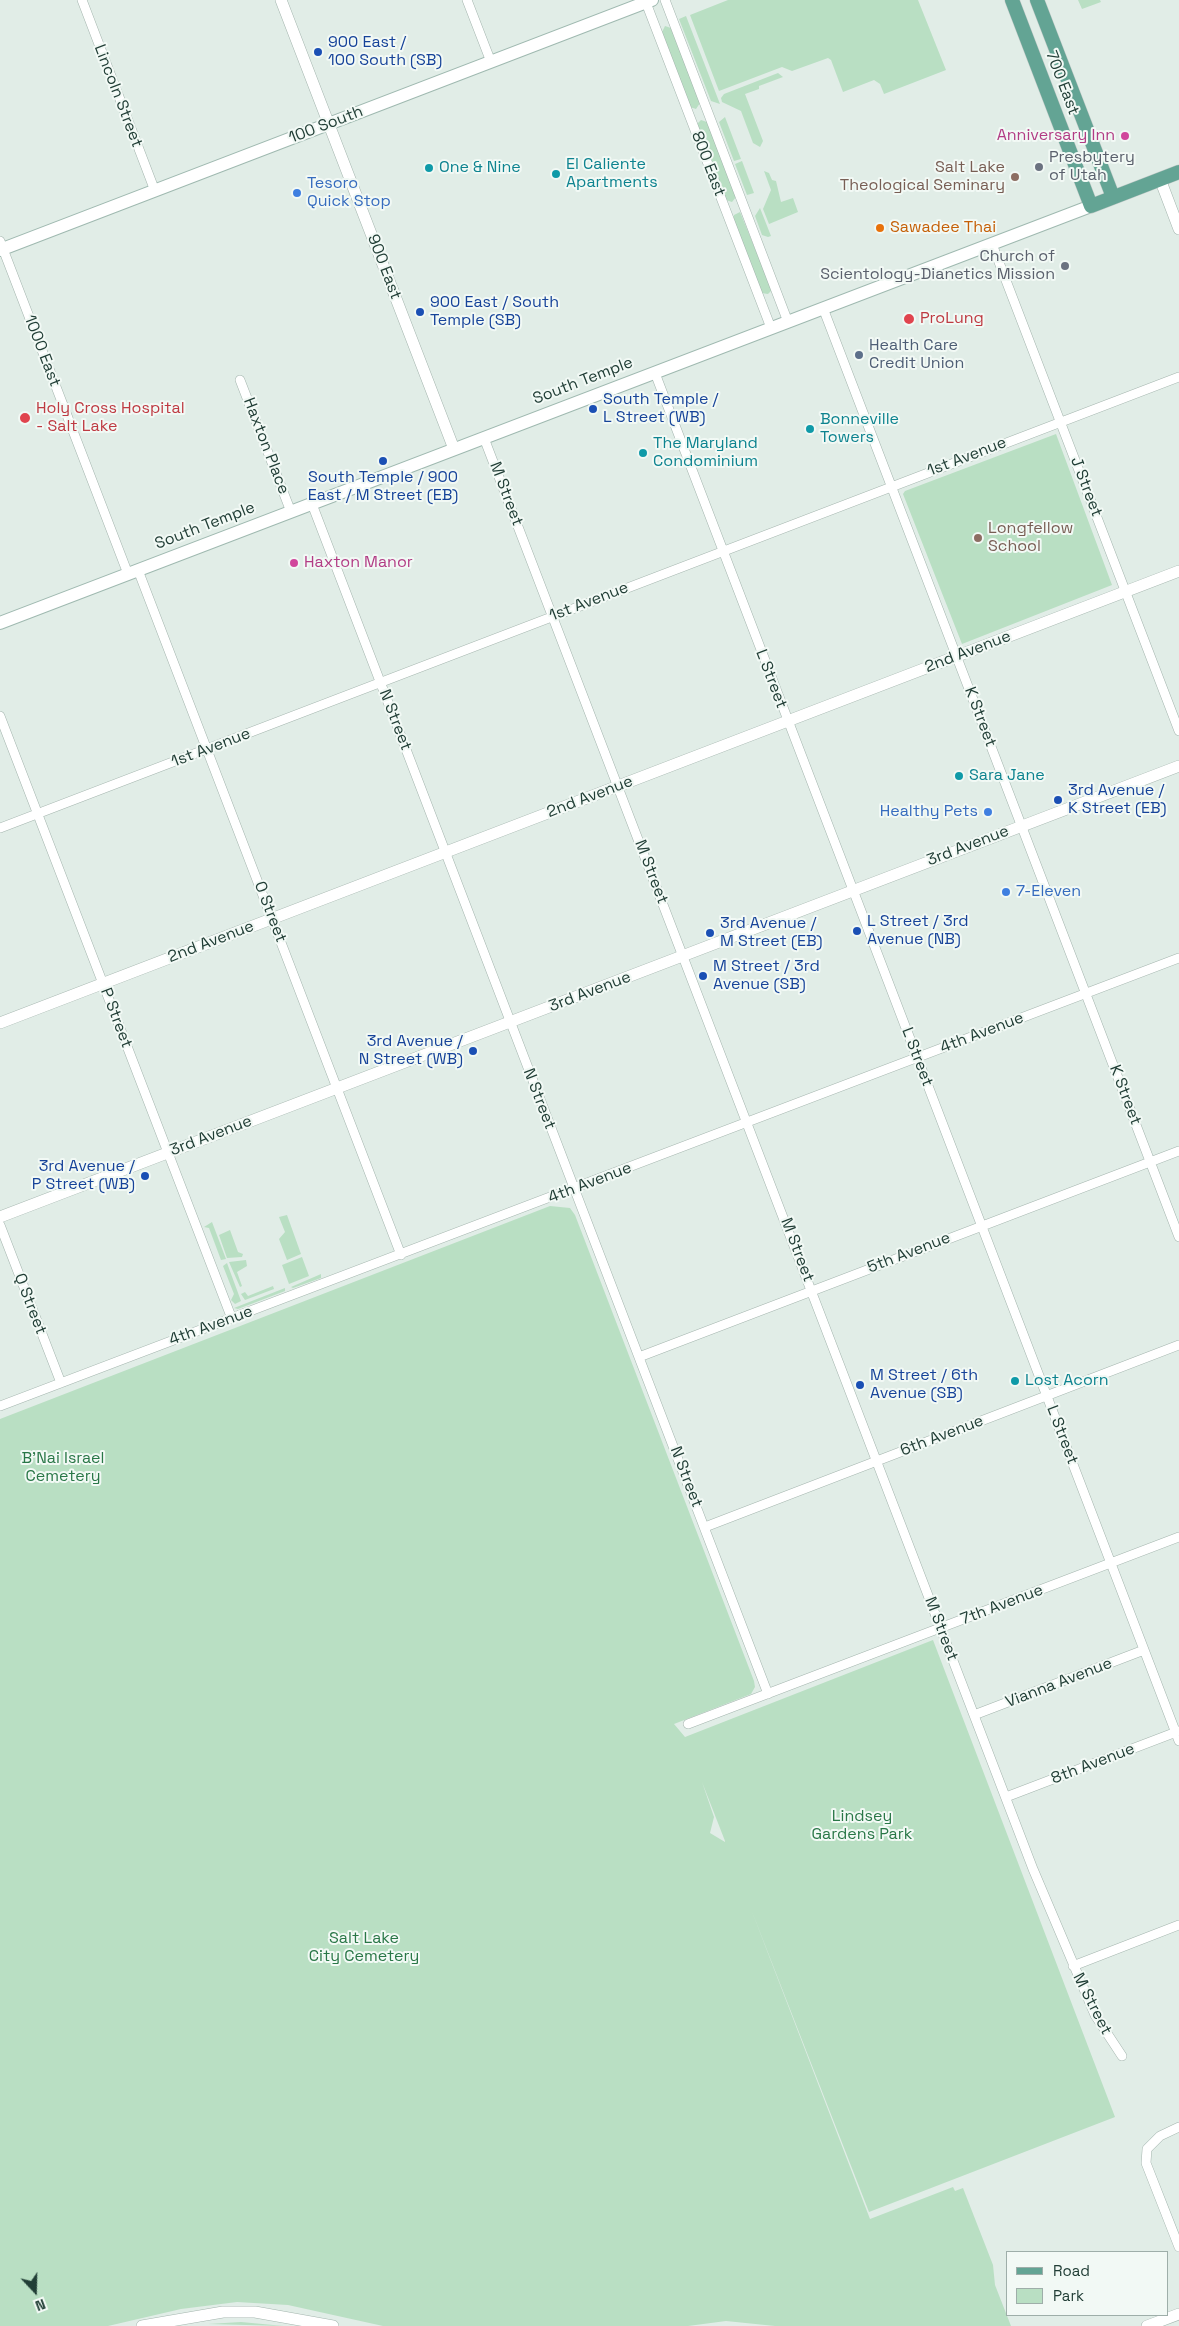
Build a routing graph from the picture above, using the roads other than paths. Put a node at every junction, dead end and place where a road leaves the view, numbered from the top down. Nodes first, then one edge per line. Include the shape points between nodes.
1 (82, 0) edge
2 (281, 0) edge
3 (467, 0) edge
4 (665, 0) edge
5 (1012, 0) edge
6 (1037, 0) edge
7 (648, 1) edge
8 (491, 62) junction
9 (707, 111) junction
10 (690, 117) junction
11 (329, 124) junction
12 (1179, 172) edge
13 (1160, 180) junction
14 (155, 191) junction
15 (1113, 197) junction
16 (744, 205) junction
17 (1091, 206) junction
18 (727, 212) junction
19 (1179, 229) edge
20 (992, 244) junction
21 (1, 247) edge
22 (823, 308) junction
23 (788, 322) junction
24 (771, 328) junction
25 (655, 373) junction
26 (1179, 377) edge
27 (240, 380) dead end
28 (1060, 422) junction
29 (484, 438) junction
30 (454, 449) junction
31 (891, 486) junction
32 (312, 504) junction
33 (291, 512) junction
34 (723, 550) junction
35 (1179, 571) edge
36 (133, 572) junction
37 (1126, 592) junction
38 (553, 616) junction
39 (0, 623) edge
40 (956, 656) junction
41 (380, 682) junction
42 (0, 716) edge
43 (787, 721) junction
44 (1179, 731) edge
45 (207, 749) junction
46 (1179, 766) edge
47 (618, 786) junction
48 (37, 814) junction
49 (1021, 826) junction
50 (0, 828) edge
51 (446, 852) junction
52 (852, 891) junction
53 (272, 919) junction
54 (683, 956) junction
55 (1179, 958) edge
56 (103, 983) junction
57 (1086, 993) junction
58 (510, 1022) junction
59 (0, 1023) edge
60 (917, 1058) junction
61 (337, 1087) junction
62 (748, 1122) junction
63 (1179, 1151) edge
64 (168, 1153) junction
65 (1150, 1161) junction
66 (574, 1189) junction
67 (0, 1217) edge
68 (0, 1225) edge
69 (981, 1226) junction
70 (1179, 1237) edge
71 (401, 1255) junction
72 (812, 1291) junction
73 (232, 1319) junction
74 (1179, 1346) edge
75 (639, 1357) junction
76 (61, 1383) junction
77 (1046, 1396) junction
78 (0, 1406) edge
79 (876, 1461) junction
80 (705, 1527) junction
81 (1179, 1537) edge
82 (1111, 1563) junction
83 (941, 1629) junction
84 (1144, 1650) junction
85 (768, 1694) junction
86 (974, 1715) junction
87 (688, 1724) dead end
88 (1178, 1735) edge
89 (1006, 1797) junction
90 (1179, 1925) edge
91 (1073, 1966) junction
92 (1122, 2056) dead end
93 (1179, 2127) edge
94 (1179, 2247) edge
95 (1179, 2314) edge
96 (142, 2326) edge
97 (333, 2326) edge
98 (1148, 2326) edge

1 - 14 street, Lincoln Street
2 - 11 street, 900 East
3 - 8 street
4 - 9 street, 800 East
5 - 17 main road, 700 East
6 - 15 main road, 700 East
7 - 8 main road, 100 South
7 - 10 street, 800 East
8 - 11 main road, 100 South
9 - 10 street
9 - 16 street, 800 East
10 - 18 street, 800 East
11 - 14 main road, 100 South
11 - 30 street, 900 East
12 - 13 main road, South Temple
13 - 15 main road, South Temple
13 - 19 street
14 - 21 main road, 100 South
15 - 17 main road, South Temple
16 - 18 street
16 - 23 street, 800 East
17 - 20 main road, South Temple
18 - 24 street, 800 East
20 - 22 main road, South Temple
20 - 28 street, J Street
21 - 36 street, 1000 East
22 - 23 main road, South Temple
22 - 31 street, K Street
23 - 24 main road, South Temple
24 - 25 main road, South Temple
25 - 29 main road, South Temple
25 - 34 street, L Street
26 - 28 street, 1st Avenue
27 - 33 street, Haxton Place
28 - 31 street, 1st Avenue
28 - 37 street, J Street
29 - 30 main road, South Temple
29 - 38 street, M Street
30 - 32 main road, South Temple
31 - 34 street, 1st Avenue
31 - 40 street, K Street
32 - 33 main road, South Temple
32 - 41 street, N Street
33 - 36 main road, South Temple
34 - 38 street, 1st Avenue
34 - 43 street, L Street
35 - 37 street, 2nd Avenue
36 - 39 main road, South Temple
36 - 45 street, O Street
37 - 40 street, 2nd Avenue
37 - 44 street, J Street
38 - 41 street, 1st Avenue
38 - 47 street, M Street
40 - 43 street, 2nd Avenue
40 - 49 street, K Street
41 - 45 street, 1st Avenue
41 - 51 street, N Street
42 - 48 street, P Street
43 - 47 street, 2nd Avenue
43 - 52 street, L Street
45 - 48 street, 1st Avenue
45 - 53 street, O Street
46 - 49 street, 3rd Avenue
47 - 51 street, 2nd Avenue
47 - 54 street, M Street
48 - 50 street, 1st Avenue
48 - 56 street, P Street
49 - 52 street, 3rd Avenue
49 - 57 street, K Street
51 - 53 street, 2nd Avenue
51 - 58 street, N Street
52 - 54 street, 3rd Avenue
52 - 60 street, L Street
53 - 56 street, 2nd Avenue
53 - 61 street, O Street
54 - 58 street, 3rd Avenue
54 - 62 street, M Street
55 - 57 street, 4th Avenue
56 - 59 street, 2nd Avenue
56 - 64 street, P Street
57 - 60 street, 4th Avenue
57 - 65 street, K Street
58 - 61 street, 3rd Avenue
58 - 66 street, N Street
60 - 62 street, 4th Avenue
60 - 69 street, L Street
61 - 64 street, 3rd Avenue
61 - 71 street, O Street
62 - 66 street, 4th Avenue
62 - 72 street, M Street
63 - 65 street, 5th Avenue
64 - 67 street, 3rd Avenue
64 - 73 street, P Street
65 - 69 street, 5th Avenue
65 - 70 street, K Street
66 - 71 street, 4th Avenue
66 - 75 street, N Street
68 - 76 street, Q Street
69 - 72 street, 5th Avenue
69 - 77 street, L Street
71 - 73 street, 4th Avenue
72 - 75 street, 5th Avenue
72 - 79 street, M Street
73 - 76 street, 4th Avenue
74 - 77 street, 6th Avenue
75 - 80 street, N Street
76 - 78 street, 4th Avenue
77 - 79 street, 6th Avenue
77 - 82 street, L Street
79 - 80 street, 6th Avenue
79 - 83 street, M Street
80 - 85 street, N Street
81 - 82 street, 7th Avenue
82 - 83 street, 7th Avenue
82 - 84 street, L Street
83 - 85 street, 7th Avenue
83 - 86 street, M Street
84 - 86 street, Vianna Avenue
84 - 88 street, L Street
85 - 87 street, 7th Avenue
86 - 89 street, M Street
88 - 89 street, 8th Avenue
89 - 91 street, M Street
90 - 91 street
91 - 92 street, M Street via 1098,2021
93 - 94 street via 1160,2136 1147,2149 1146,2163
95 - 98 street
96 - 97 street via 223,2312 255,2312

